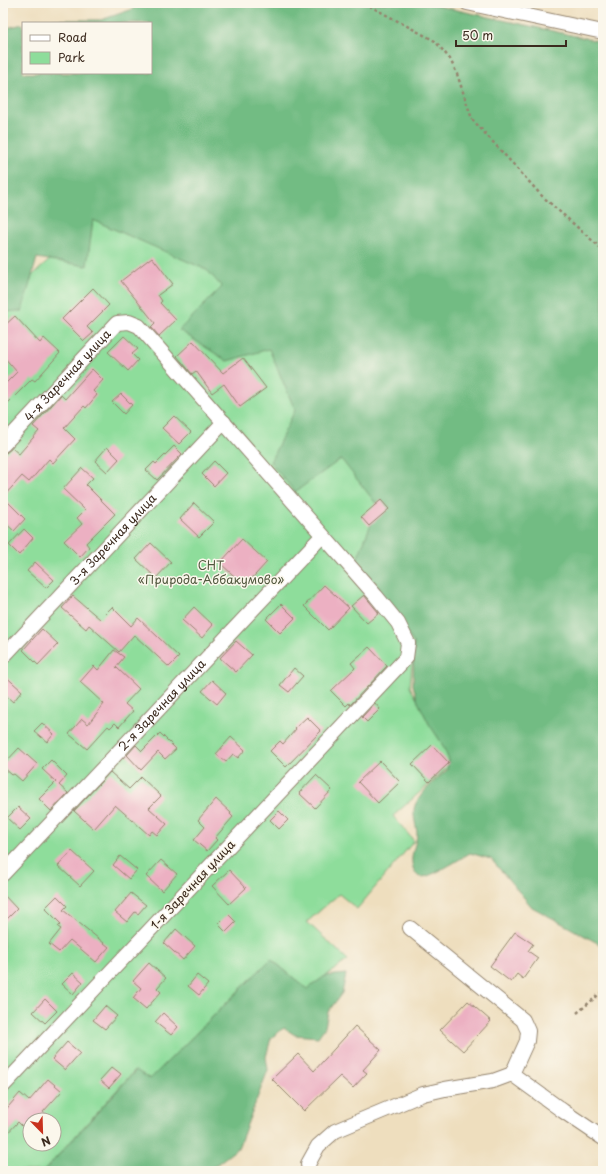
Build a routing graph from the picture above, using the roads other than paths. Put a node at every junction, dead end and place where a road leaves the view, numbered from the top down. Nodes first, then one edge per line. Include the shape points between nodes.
1 (467, 3) edge
2 (603, 32) edge
3 (117, 323) joint
4 (224, 422) junction
5 (3, 445) edge
6 (322, 536) junction
7 (3, 657) edge
8 (3, 874) edge
9 (410, 928) dead end
10 (512, 1074) junction
11 (3, 1086) edge
12 (603, 1138) edge
13 (309, 1171) edge

1 - 2 street
3 - 4 street, 1-я Заречная улица via 128,322 139,326
3 - 5 street, 4-я Заречная улица
4 - 6 street, 1-я Заречная улица
4 - 7 street, 3-я Заречная улица
6 - 8 street, 2-я Заречная улица
6 - 11 street, 1-я Заречная улица via 398,623 408,643 406,658
9 - 10 street via 523,1020 528,1031 527,1041
10 - 12 street
10 - 13 street via 493,1081 423,1094 335,1131 318,1146 308,1164

